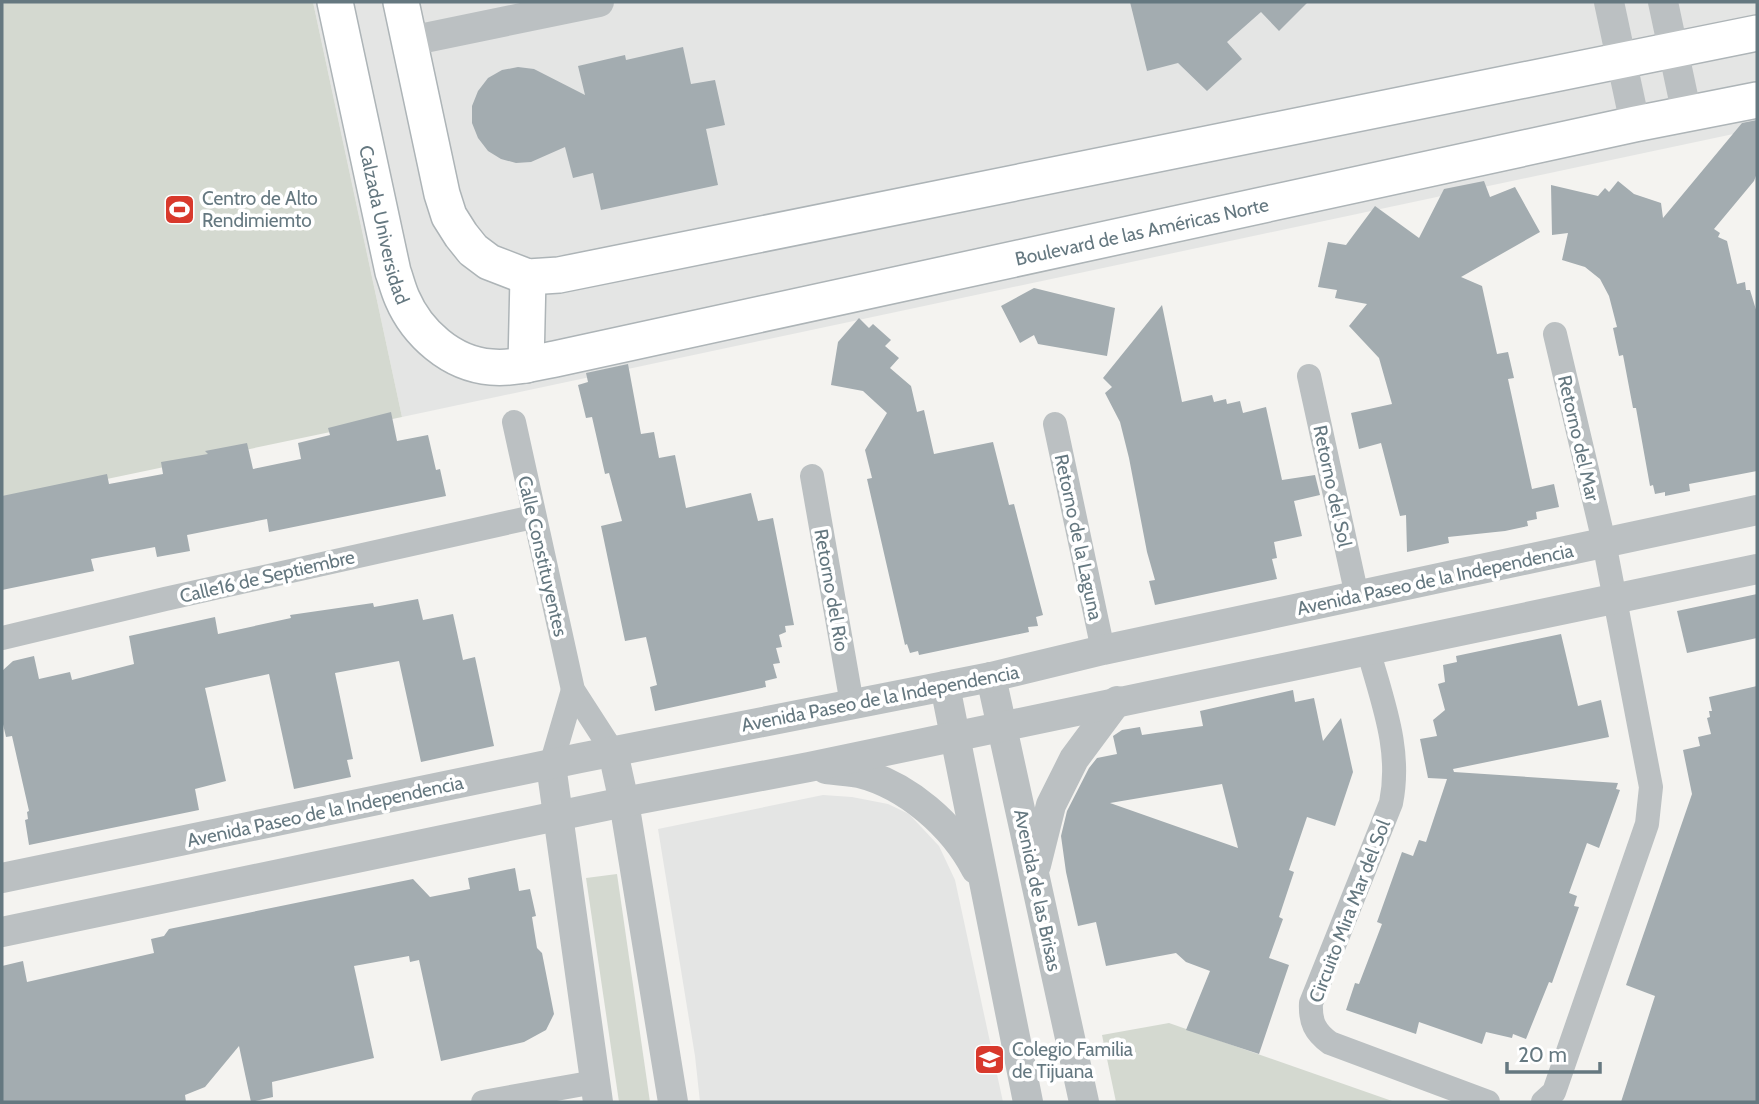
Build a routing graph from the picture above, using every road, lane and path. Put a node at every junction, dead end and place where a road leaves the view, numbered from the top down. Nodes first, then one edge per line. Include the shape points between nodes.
1 (335, 2) edge
2 (401, 2) edge
3 (599, 2) edge
4 (1609, 2) edge
5 (1663, 2) edge
6 (1757, 33) edge
7 (410, 41) junction
8 (1673, 49) junction
9 (1621, 60) junction
10 (1757, 100) edge
11 (1687, 115) junction
12 (1635, 124) junction
13 (528, 277) junction
14 (1555, 334) dead end
15 (526, 365) junction
16 (1309, 376) dead end
17 (513, 422) dead end
18 (1055, 424) dead end
19 (812, 476) dead end
20 (1757, 510) edge
21 (533, 517) junction
22 (1604, 542) junction
23 (1757, 569) edge
24 (1357, 596) junction
25 (1615, 598) junction
26 (2, 638) edge
27 (1368, 649) junction
28 (1102, 650) junction
29 (991, 677) junction
30 (945, 686) junction
31 (573, 690) junction
32 (1117, 701) junction
33 (852, 704) junction
34 (1001, 726) junction
35 (954, 737) junction
36 (613, 752) junction
37 (551, 765) junction
38 (809, 767) junction
39 (624, 803) junction
40 (559, 816) junction
41 (1034, 872) junction
42 (2, 878) edge
43 (986, 887) junction
44 (3, 926) edge
45 (596, 1092) edge
46 (484, 1102) edge
47 (673, 1102) edge
48 (1028, 1102) edge
49 (1084, 1102) edge
50 (1488, 1102) edge
51 (1543, 1102) edge

1 - 15 main road, Calzada Universidad via 402,298 434,343 459,358 490,367
2 - 7 main road
3 - 7 street
4 - 9 street
5 - 8 street
6 - 8 main road
7 - 13 main road via 449,216 473,250 489,262
8 - 9 main road
8 - 11 street
9 - 12 street
9 - 13 main road via 559,275
10 - 11 main road, Boulevard de las Américas Norte
11 - 12 main road, Boulevard de las Américas Norte
12 - 15 main road, Boulevard de las Américas Norte
13 - 15 main road
14 - 22 street, Retorno del Mar
16 - 24 street, Retorno del Sol
17 - 21 street, Calle Constituyentes
18 - 28 street, Retorno de la Laguna
19 - 33 street, Retorno del Río
20 - 22 street, Avenida Paseo de la Independencia
21 - 26 street, Calle16 de Septiembre
21 - 31 street, Calle Constituyentes
22 - 24 street, Avenida Paseo de la Independencia
22 - 25 street, Retorno del Mar
23 - 25 street
24 - 28 street, Avenida Paseo de la Independencia
25 - 27 street
25 - 51 street via 1651,786 1650,806 1554,1091
27 - 32 street
27 - 50 street, Circuito Mira Mar del Sol via 1395,747 1396,779 1391,803 1311,1003 1313,1025 1330,1044
28 - 29 street, Avenida Paseo de la Independencia
29 - 30 street, Avenida Paseo de la Independencia
29 - 34 street, Avenida de las Brisas
30 - 33 street, Avenida Paseo de la Independencia
30 - 35 street
31 - 36 street, Calle Constituyentes
31 - 37 street, Calle Constituyentes
32 - 34 street
32 - 41 street via 1074,759 1051,805
33 - 36 street, Avenida Paseo de la Independencia
34 - 35 street
34 - 41 street, Avenida de las Brisas
35 - 38 street
35 - 43 street
36 - 37 street, Avenida Paseo de la Independencia
36 - 39 street
37 - 40 street
37 - 42 street, Avenida Paseo de la Independencia
38 - 39 street
38 - 43 street via 859,773 920,804 968,853
39 - 40 street
39 - 47 street
40 - 44 street
40 - 45 street
41 - 49 street, Avenida de las Brisas
43 - 48 street
45 - 46 street

